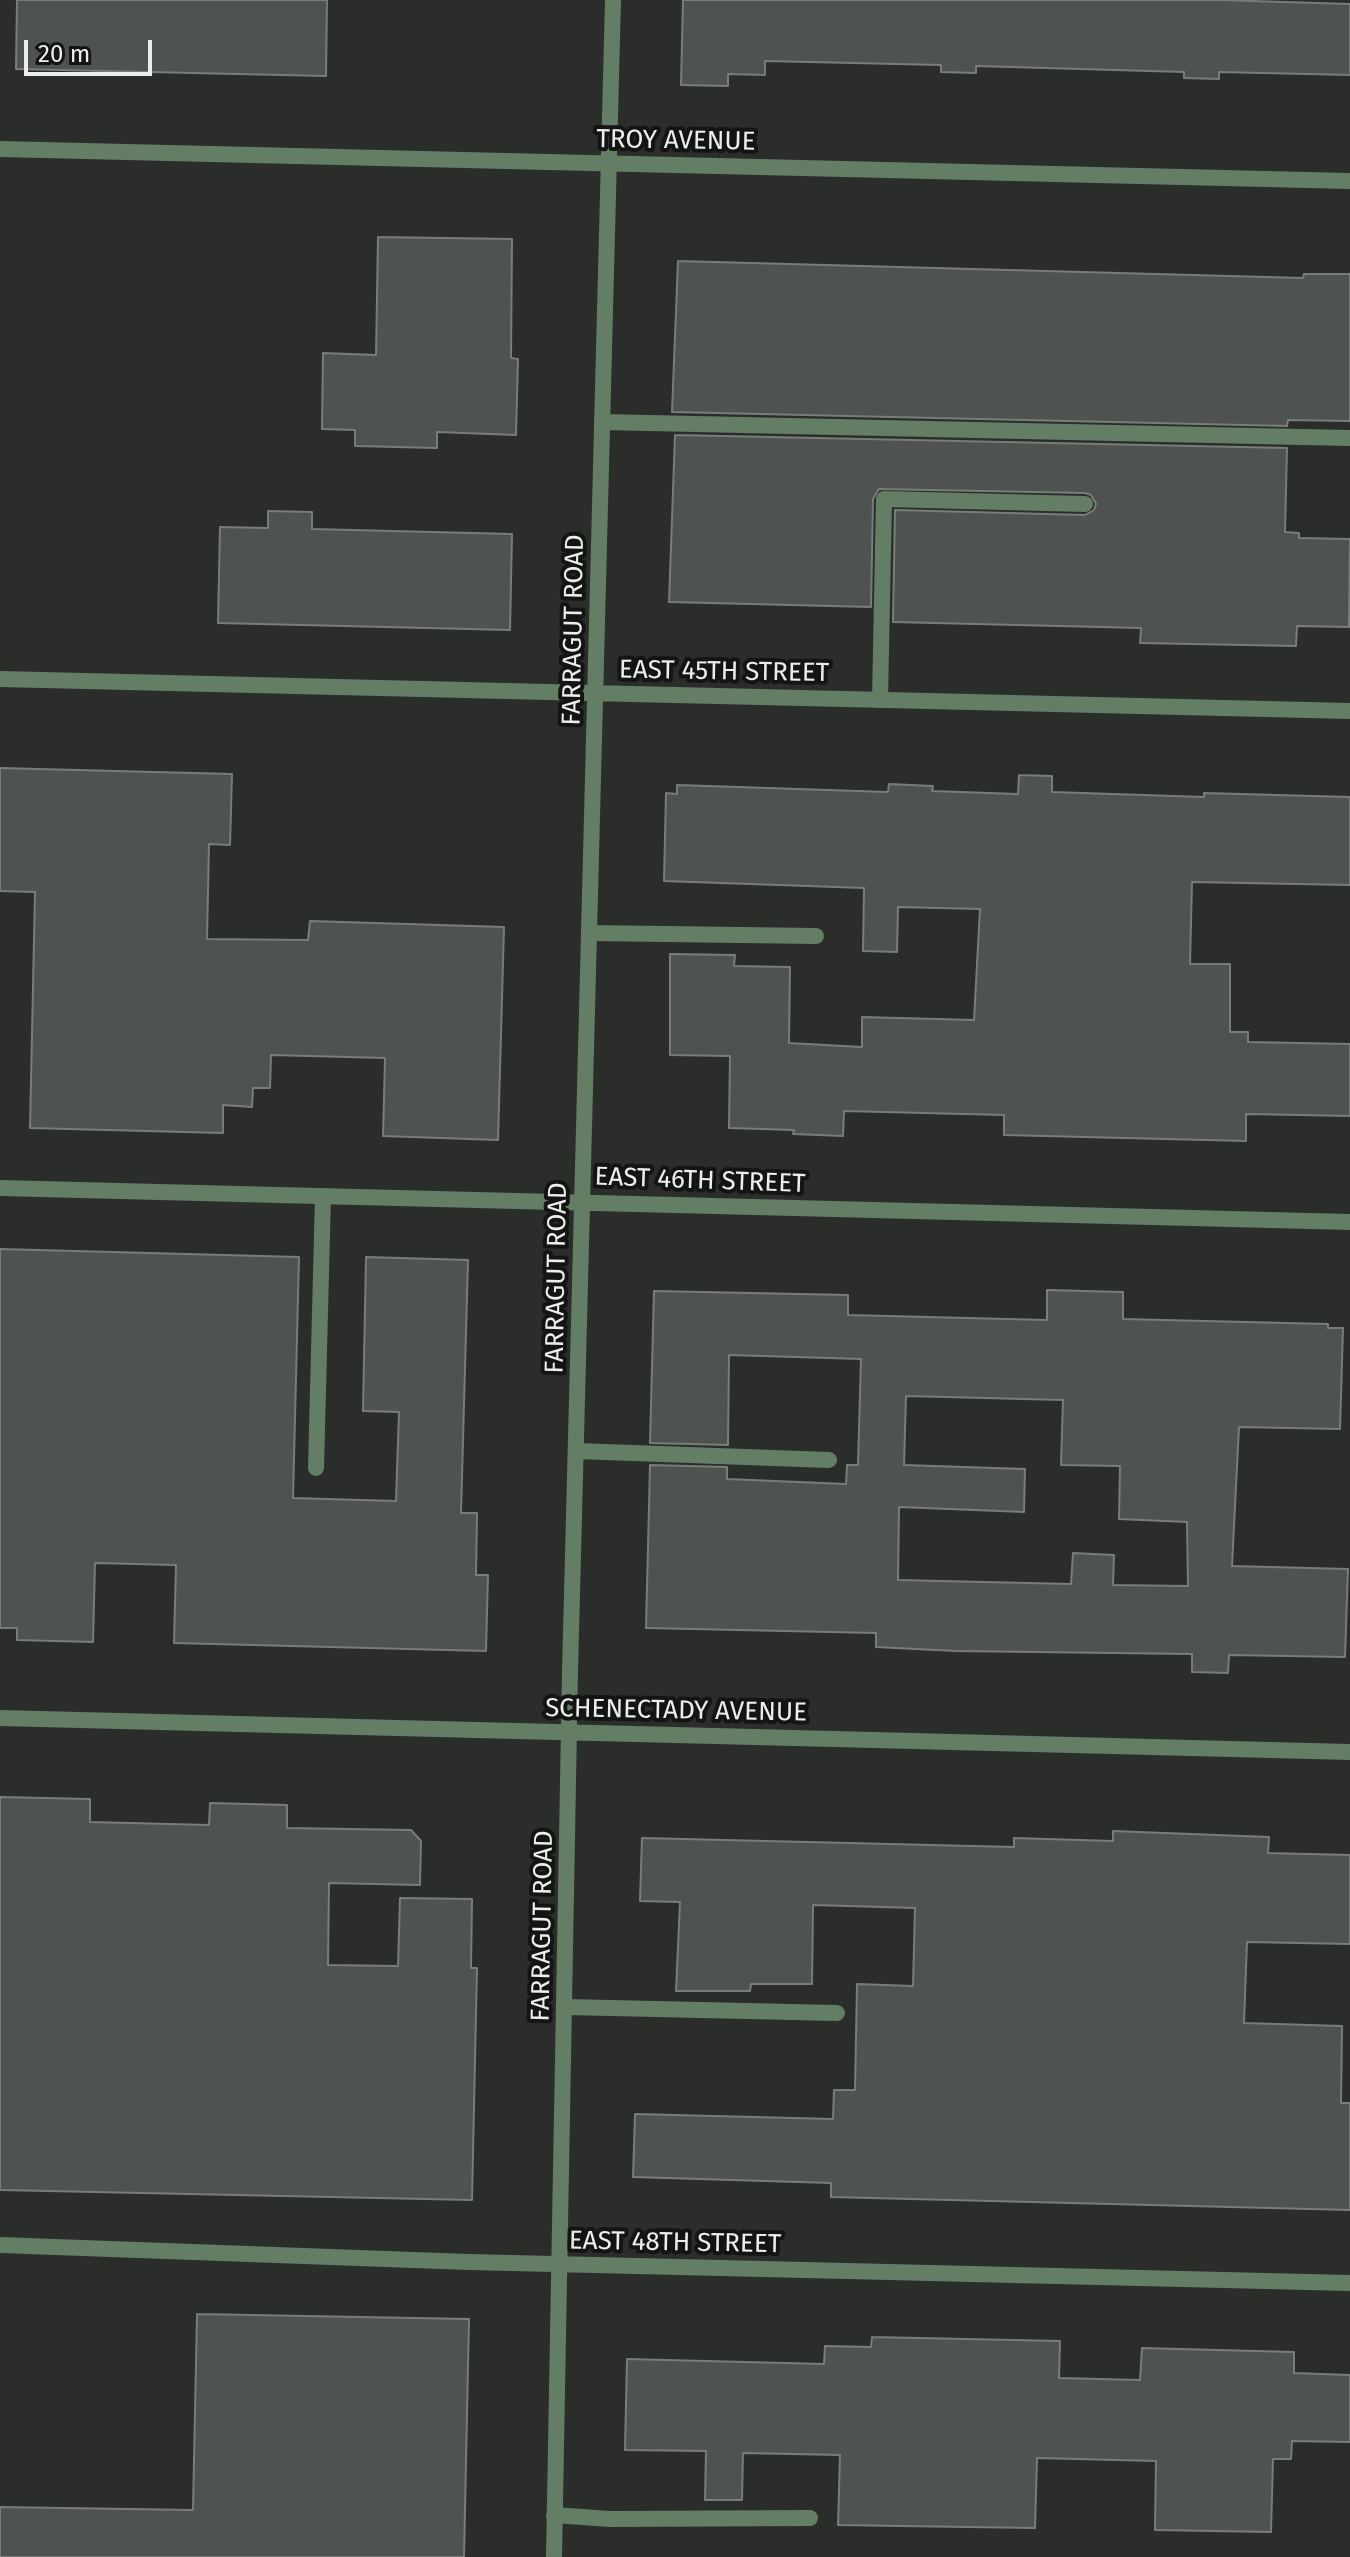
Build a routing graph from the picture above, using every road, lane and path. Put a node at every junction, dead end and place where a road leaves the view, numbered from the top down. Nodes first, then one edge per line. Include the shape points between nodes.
1 (613, 0) edge
2 (0, 149) edge
3 (609, 163) junction
4 (1350, 181) edge
5 (602, 422) junction
6 (1350, 438) edge
7 (1085, 504) dead end
8 (0, 679) edge
9 (596, 693) junction
10 (880, 700) junction
11 (1350, 711) edge
12 (590, 933) junction
13 (816, 936) dead end
14 (0, 1188) edge
15 (323, 1196) junction
16 (582, 1201) junction
17 (1350, 1222) edge
18 (577, 1451) junction
19 (829, 1460) dead end
20 (316, 1468) dead end
21 (0, 1718) edge
22 (570, 1732) junction
23 (1350, 1752) edge
24 (565, 2007) junction
25 (837, 2013) dead end
26 (0, 2245) edge
27 (560, 2264) junction
28 (1350, 2283) edge
29 (554, 2515) junction
30 (810, 2518) dead end
31 (554, 2557) edge

1 - 3 street, FARRAGUT ROAD
2 - 3 street, TROY AVENUE
3 - 4 street, TROY AVENUE
3 - 5 street, FARRAGUT ROAD
5 - 6 street
5 - 9 street, FARRAGUT ROAD
7 - 10 street via 884,499
8 - 9 street, EAST 45TH STREET
9 - 10 street, EAST 45TH STREET
9 - 12 street, FARRAGUT ROAD
10 - 11 street, EAST 45TH STREET
12 - 13 street
12 - 16 street, FARRAGUT ROAD
14 - 15 street, EAST 46TH STREET
15 - 16 street, EAST 46TH STREET
15 - 20 street
16 - 17 street, EAST 46TH STREET
16 - 18 street, FARRAGUT ROAD
18 - 19 street
18 - 22 street, FARRAGUT ROAD
21 - 22 street, SCHENECTADY AVENUE
22 - 23 street, SCHENECTADY AVENUE
22 - 24 street, FARRAGUT ROAD
24 - 25 street
24 - 27 street, FARRAGUT ROAD
26 - 27 street, EAST 48TH STREET
27 - 28 street, EAST 48TH STREET
27 - 29 street, FARRAGUT ROAD
29 - 30 street
29 - 31 street, FARRAGUT ROAD

